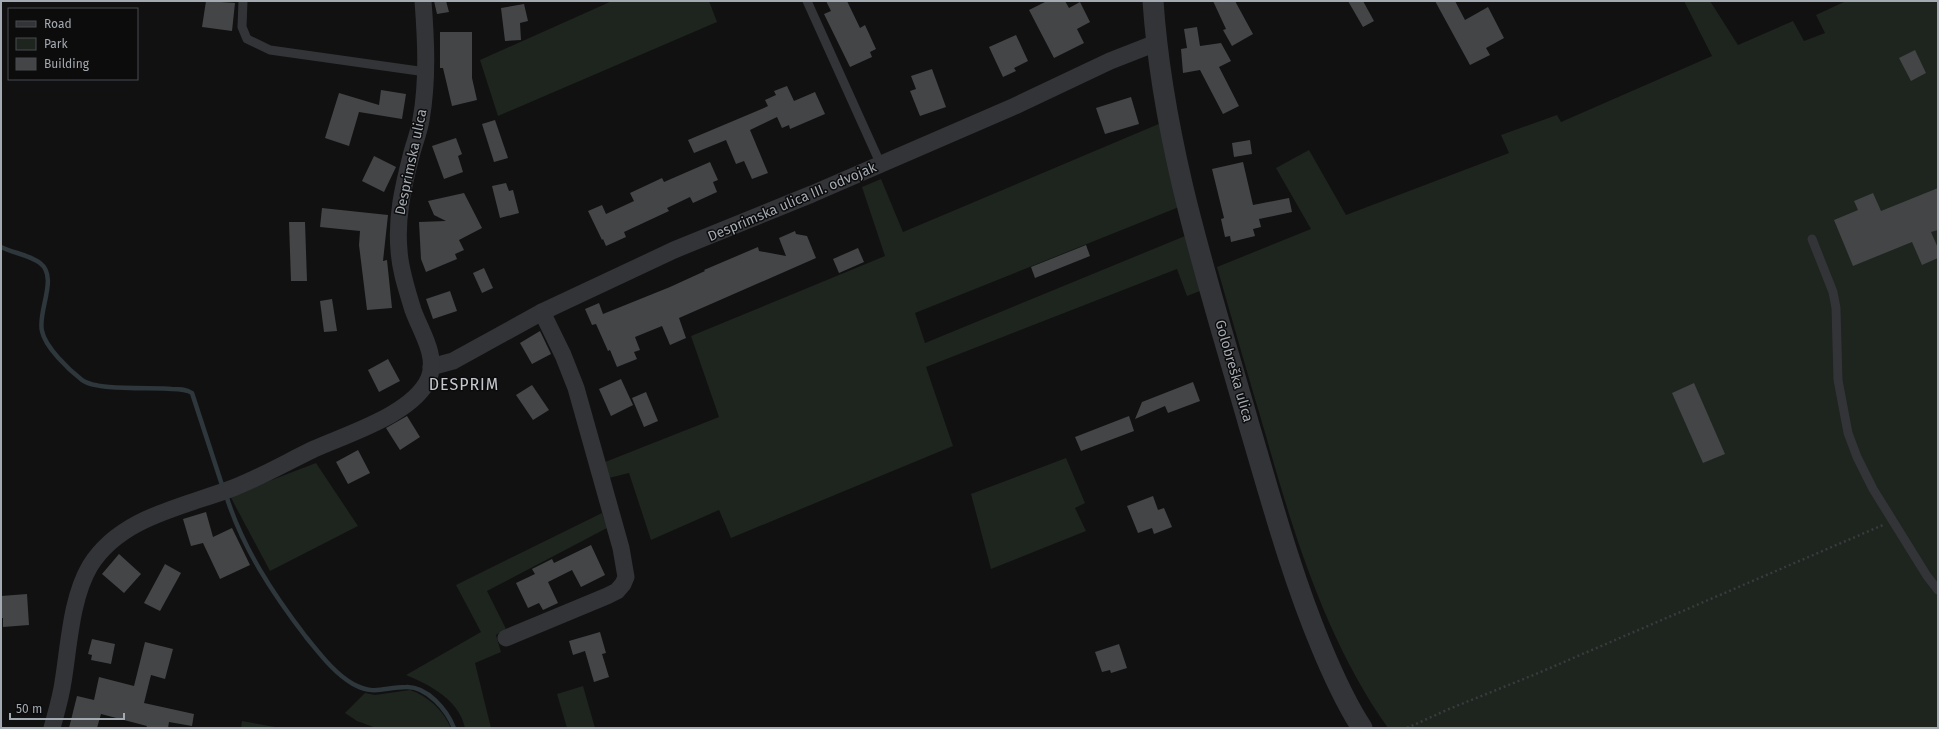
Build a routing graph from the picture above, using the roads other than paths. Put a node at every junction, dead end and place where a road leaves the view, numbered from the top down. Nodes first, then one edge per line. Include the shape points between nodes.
1 (243, 1) edge
2 (423, 1) edge
3 (807, 1) edge
4 (1153, 1) edge
5 (1156, 43) junction
6 (426, 72) junction
7 (881, 165) junction
8 (1812, 239) dead end
9 (542, 312) junction
10 (431, 367) junction
11 (1938, 590) edge
12 (506, 638) dead end
13 (52, 728) edge
14 (1362, 728) edge

1 - 6 lane via 242,27 247,39 270,50
2 - 6 street, Desprimska ulica
3 - 7 lane
4 - 5 street, Golobreška ulica
5 - 7 street, Desprimska ulica III. odvojak via 1110,61
5 - 14 street, Golobreška ulica via 1165,105 1194,234 1286,550 1310,618 1340,690
6 - 10 street, Desprimska ulica via 421,121 403,186 398,231 401,269 429,349
7 - 9 street, Desprimska ulica III. odvojak via 674,250
8 - 11 lane via 1833,292 1836,308 1838,380 1848,432 1873,489
9 - 10 street, Desprimska ulica III. odvojak via 454,361
9 - 12 street via 576,388 621,548 626,577 617,591
10 - 13 street via 430,376 415,396 398,410 370,426 234,487 152,516 110,543 90,566 82,583 76,604 63,685

